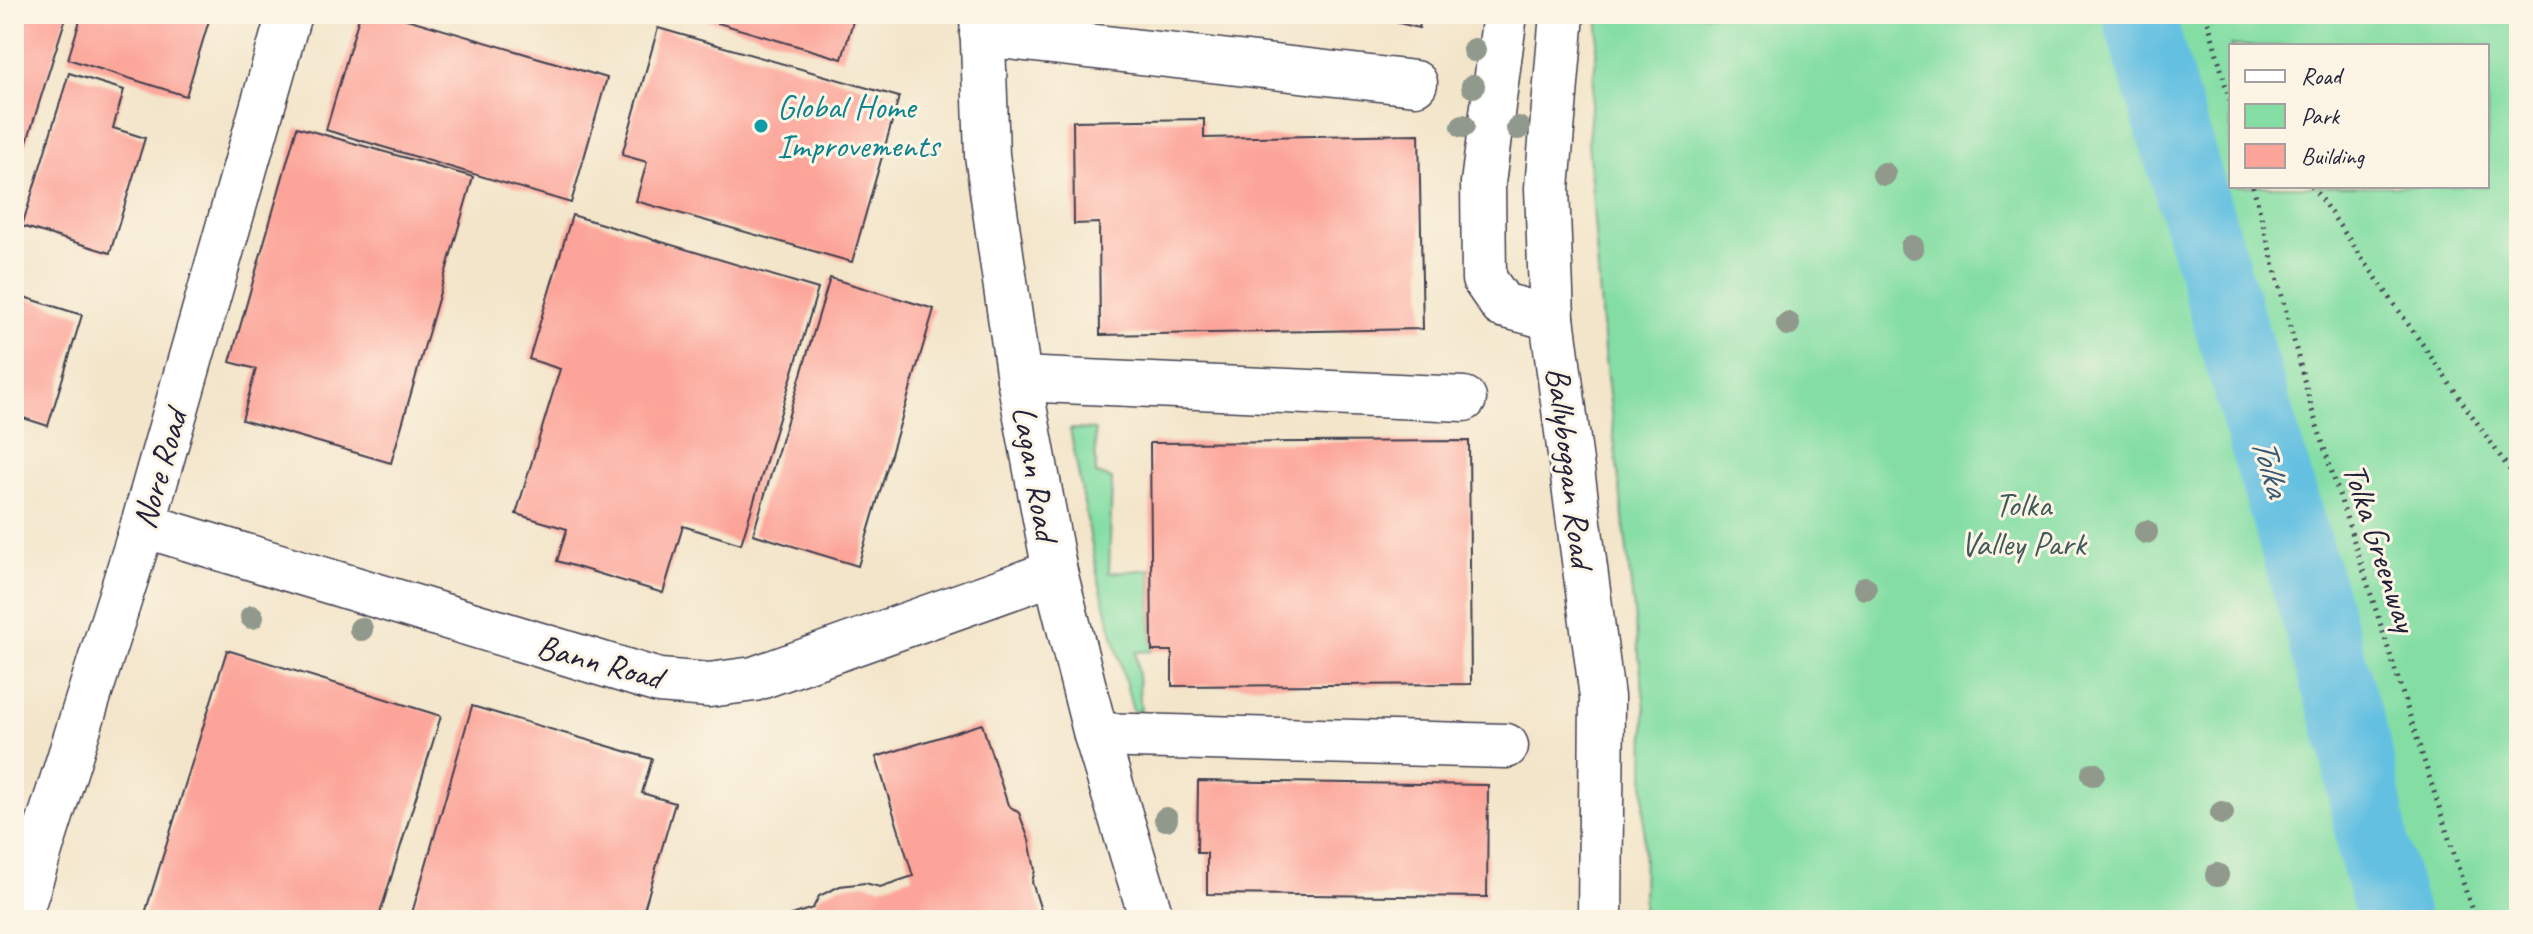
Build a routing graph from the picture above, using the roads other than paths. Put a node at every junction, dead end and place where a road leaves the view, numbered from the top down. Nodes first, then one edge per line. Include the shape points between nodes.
1 (289, 14) edge
2 (1505, 14) edge
3 (1562, 14) edge
4 (982, 24) edge
5 (1415, 83) dead end
6 (1552, 318) junction
7 (1019, 379) junction
8 (1464, 399) dead end
9 (143, 525) junction
10 (1055, 572) junction
11 (1096, 735) junction
12 (1506, 746) dead end
13 (18, 920) edge
14 (1152, 920) edge
15 (1600, 920) edge

1 - 9 street, Nore Road
2 - 6 street via 1483,183 1484,279 1502,305
3 - 6 street, Ballyboggan Road via 1547,188
4 - 5 street
4 - 7 street, Lagan Road via 987,155
6 - 15 street, Ballyboggan Road via 1602,697
7 - 8 street
7 - 10 street, Lagan Road
9 - 10 street, Bann Road via 659,681 709,685 754,679
9 - 13 street, Nore Road
10 - 11 street, Lagan Road
11 - 12 street
11 - 14 street, Lagan Road

